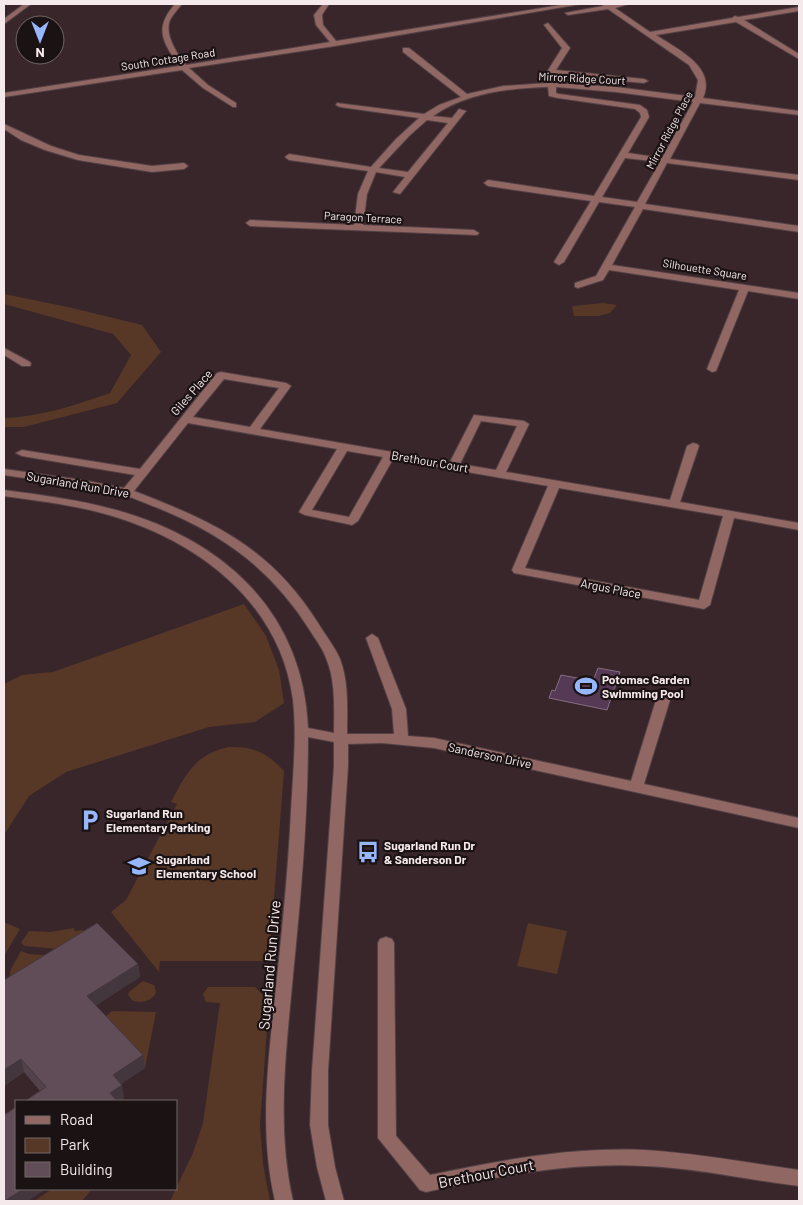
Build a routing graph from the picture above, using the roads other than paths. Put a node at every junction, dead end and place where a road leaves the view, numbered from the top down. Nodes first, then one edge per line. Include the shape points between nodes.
1 (28, 4) edge
2 (179, 4) edge
3 (326, 4) edge
4 (578, 4) edge
5 (626, 4) edge
6 (607, 5) edge
7 (799, 9) edge
8 (735, 18) junction
9 (4, 22) edge
10 (548, 25) dead end
11 (649, 34) junction
12 (335, 44) junction
13 (406, 50) dead end
14 (799, 57) edge
15 (184, 68) junction
16 (551, 72) junction
17 (644, 81) dead end
18 (550, 85) junction
19 (4, 95) edge
20 (466, 97) junction
21 (698, 100) junction
22 (233, 105) dead end
23 (340, 105) dead end
24 (462, 111) dead end
25 (799, 113) edge
26 (424, 117) junction
27 (454, 121) junction
28 (4, 126) edge
29 (623, 155) junction
30 (289, 157) dead end
31 (666, 160) junction
32 (184, 166) dead end
33 (374, 169) junction
34 (410, 175) junction
35 (799, 178) edge
36 (488, 183) dead end
37 (397, 192) dead end
38 (597, 198) junction
39 (641, 204) junction
40 (250, 223) dead end
41 (358, 228) junction
42 (799, 229) edge
43 (474, 233) dead end
44 (560, 262) dead end
45 (607, 267) junction
46 (578, 285) dead end
47 (745, 288) junction
48 (799, 296) edge
49 (4, 351) edge
50 (26, 364) dead end
51 (712, 369) dead end
52 (185, 419) junction
53 (253, 430) junction
54 (693, 446) dead end
55 (344, 447) junction
56 (22, 453) dead end
57 (390, 454) junction
58 (454, 464) junction
59 (4, 472) edge
60 (143, 472) junction
61 (500, 473) junction
62 (555, 483) junction
63 (127, 492) junction
64 (4, 493) edge
65 (674, 504) junction
66 (729, 514) junction
67 (799, 526) edge
68 (372, 638) dead end
69 (663, 700) dead end
70 (302, 731) junction
71 (341, 739) junction
72 (401, 739) junction
73 (636, 788) junction
74 (799, 823) edge
75 (386, 943) dead end
76 (799, 1178) edge
77 (284, 1201) edge
78 (335, 1201) edge

1 - 9 street
2 - 15 street via 165,26 166,35
3 - 12 street via 318,15 320,24
4 - 12 street, South Cottage Road
5 - 6 street, South Cottage Road
6 - 11 street, Mirror Ridge Place
6 - 12 street, South Cottage Road
7 - 8 street
8 - 11 street
8 - 14 street
10 - 16 street via 566,48
11 - 21 street, Mirror Ridge Place via 697,68 703,82
12 - 15 street, South Cottage Road
13 - 20 street
15 - 19 street, South Cottage Road
15 - 22 street
16 - 17 street
16 - 18 street
18 - 20 street, Mirror Ridge Court
18 - 21 street, Mirror Ridge Court
18 - 29 street via 552,94 558,96 627,105 644,112 646,117
20 - 26 street, Mirror Ridge Court
21 - 25 street, Mirror Ridge Court
21 - 31 street, Mirror Ridge Place
23 - 26 street
24 - 27 street
26 - 27 street
26 - 33 street, Mirror Ridge Court
27 - 34 street
28 - 32 street via 24,138 78,158 152,169
29 - 31 street
29 - 38 street
30 - 33 street
31 - 35 street
31 - 39 street, Mirror Ridge Place
33 - 34 street
33 - 41 street, Mirror Ridge Court via 365,184
34 - 37 street
36 - 38 street
38 - 39 street
38 - 44 street
39 - 42 street
39 - 45 street, Mirror Ridge Place
40 - 41 street, Paragon Terrace
41 - 43 street, Paragon Terrace
45 - 46 street, Mirror Ridge Place via 600,278
45 - 47 street, Silhouette Square
47 - 48 street, Silhouette Square
47 - 51 street
49 - 50 street
52 - 53 street, Brethour Court
52 - 53 street, Giles Place via 221,375 286,386
52 - 60 street, Giles Place
53 - 55 street, Brethour Court
54 - 65 street
55 - 57 street, Brethour Court
55 - 57 street via 305,512 352,521
56 - 60 street
57 - 58 street, Brethour Court
58 - 61 street, Brethour Court
58 - 61 street via 478,417 524,424
59 - 63 street, Sugarland Run Drive
60 - 63 street, Giles Place
61 - 62 street, Brethour Court
62 - 65 street, Brethour Court
62 - 66 street, Argus Place via 518,570 704,605
63 - 71 street, Sugarland Run Drive via 188,516 228,538 281,582 302,608 333,658 340,686
64 - 70 street, Sugarland Run Drive via 69,502 135,520 179,540 224,567 254,595 280,633 298,687
65 - 66 street, Brethour Court
66 - 67 street, Brethour Court
68 - 72 street via 399,709
69 - 73 street
70 - 71 street
70 - 77 street, Sugarland Run Drive via 298,830 274,1084 274,1130
71 - 72 street, Sanderson Drive
71 - 78 street, Sugarland Run Drive via 320,1062 319,1125
72 - 73 street, Sanderson Drive via 434,743
73 - 74 street, Sanderson Drive
75 - 76 street, Brethour Court via 387,1138 426,1184 570,1159 644,1158

